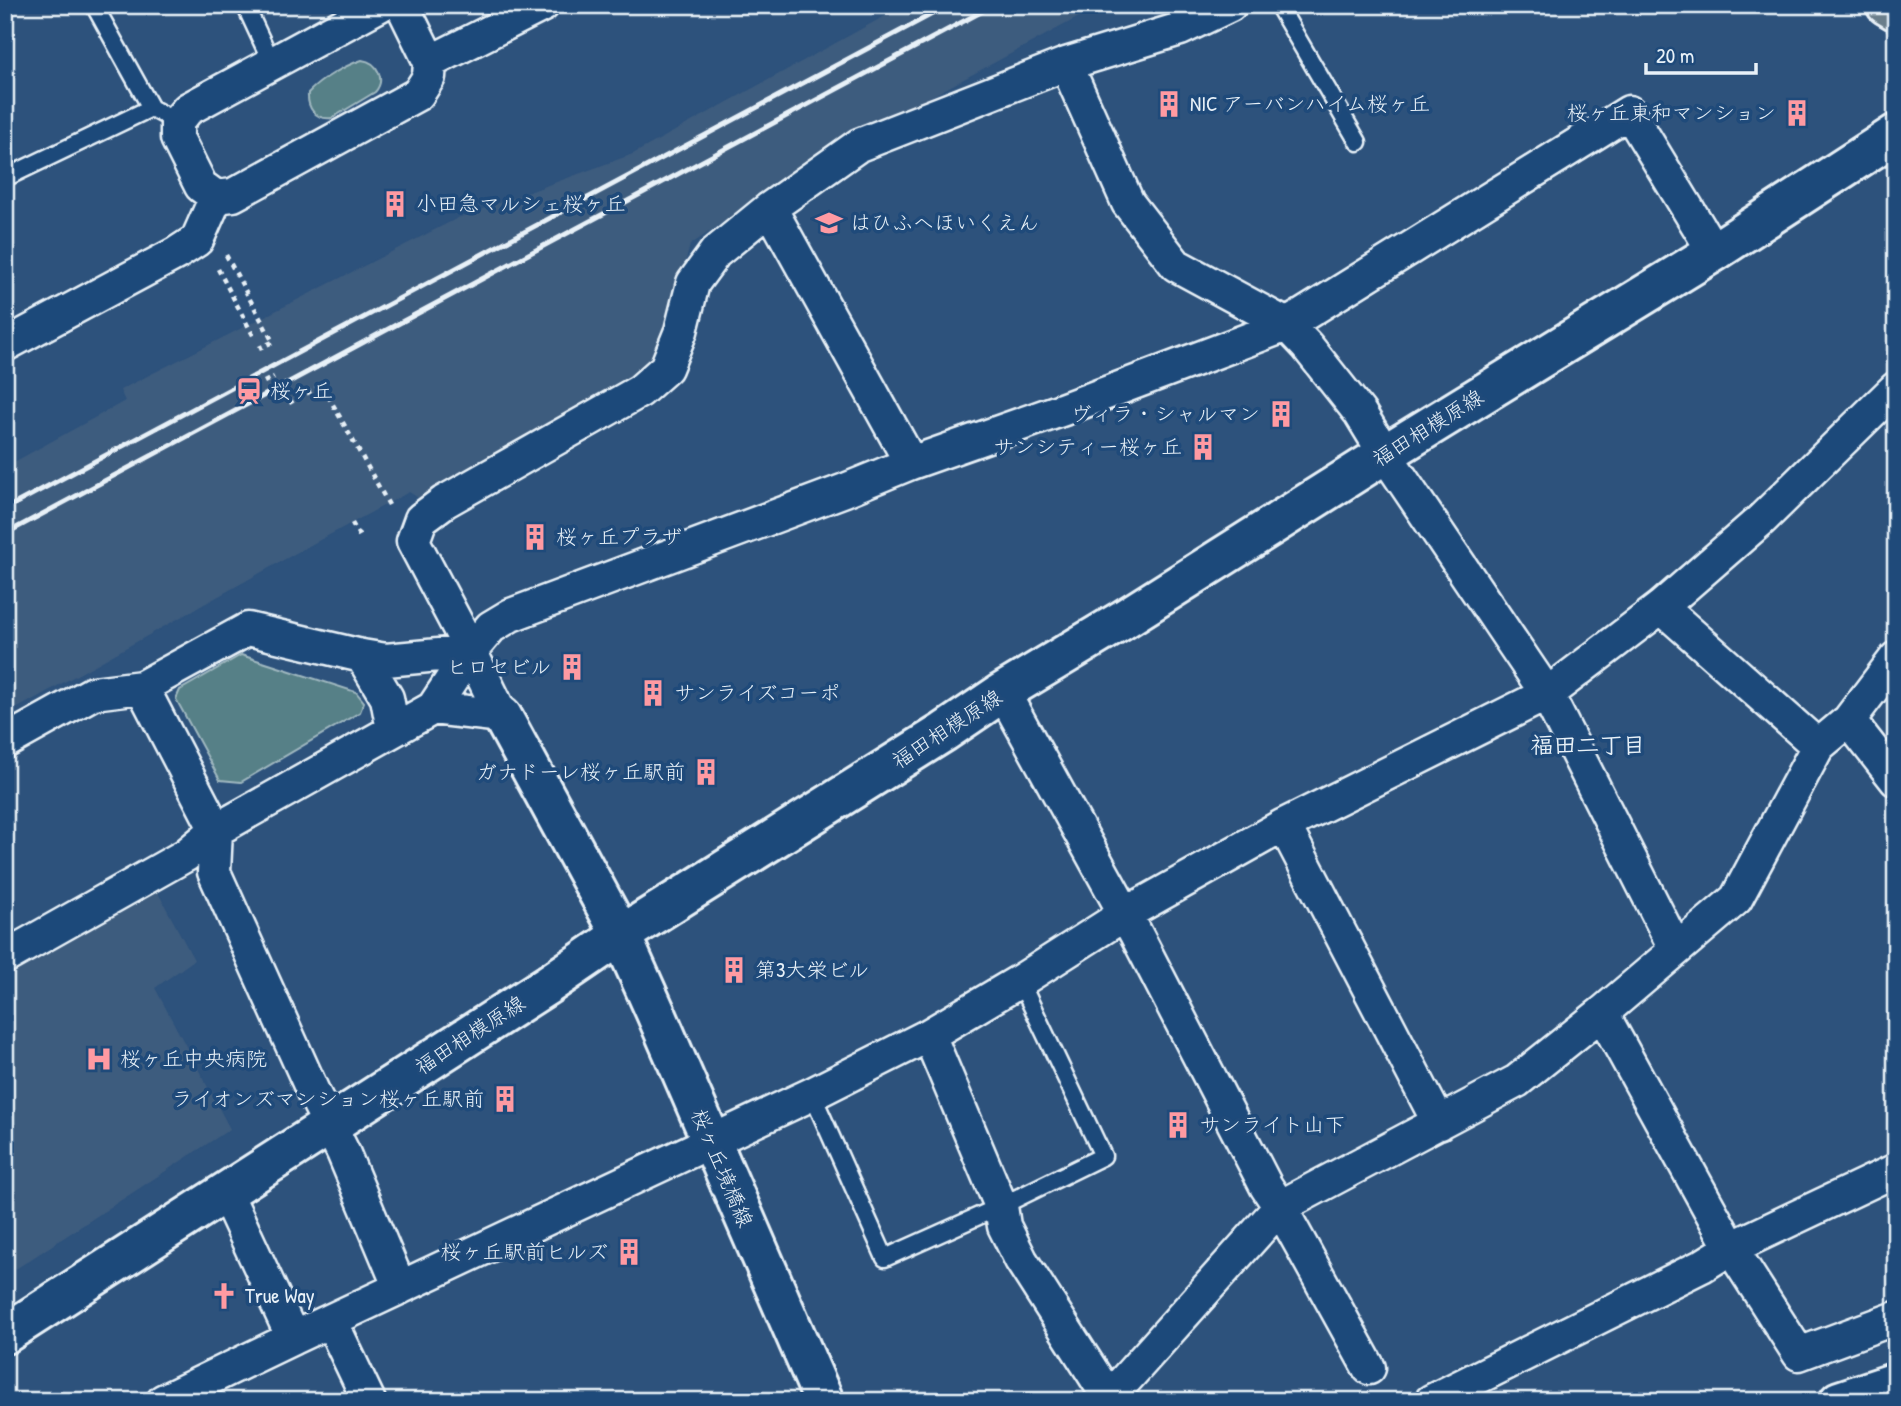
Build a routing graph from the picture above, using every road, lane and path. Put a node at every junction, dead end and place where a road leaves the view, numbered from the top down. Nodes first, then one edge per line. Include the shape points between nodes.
1 (94, 5) edge
2 (245, 5) edge
3 (380, 5) edge
4 (402, 5) edge
5 (543, 5) edge
6 (1230, 5) edge
7 (1278, 5) edge
8 (1886, 5) edge
9 (1896, 11) edge
10 (430, 62) junction
11 (272, 64) junction
12 (1066, 64) junction
13 (164, 115) junction
14 (1896, 134) edge
15 (1358, 142) dead end
16 (5, 178) edge
17 (216, 197) junction
18 (770, 208) junction
19 (1714, 252) junction
20 (218, 269) dead end
21 (237, 276) dead end
22 (1287, 325) junction
23 (254, 337) dead end
24 (5, 345) edge
25 (260, 348) dead end
26 (274, 377) dead end
27 (264, 382) dead end
28 (1896, 388) edge
29 (289, 403) dead end
30 (1385, 454) junction
31 (911, 463) junction
32 (390, 506) dead end
33 (352, 523) dead end
34 (361, 538) dead end
35 (1661, 607) junction
36 (465, 641) junction
37 (374, 658) junction
38 (1896, 658) edge
39 (142, 687) junction
40 (1003, 692) junction
41 (1547, 694) junction
42 (433, 708) junction
43 (502, 716) junction
44 (1849, 720) junction
45 (393, 730) junction
46 (5, 742) edge
47 (1818, 746) junction
48 (1896, 780) edge
49 (1284, 825) junction
50 (216, 830) junction
51 (1125, 914) junction
52 (621, 935) junction
53 (1676, 950) junction
54 (5, 957) edge
55 (1020, 981) junction
56 (1602, 1013) junction
57 (929, 1035) junction
58 (812, 1094) junction
59 (1439, 1123) junction
60 (329, 1125) junction
61 (711, 1141) junction
62 (1896, 1170) edge
63 (225, 1192) junction
64 (1001, 1206) junction
65 (1280, 1207) junction
66 (1731, 1248) junction
67 (400, 1288) junction
68 (1896, 1318) edge
69 (331, 1321) junction
70 (5, 1334) edge
71 (293, 1338) junction
72 (1369, 1368) dead end
73 (817, 1396) edge
74 (1110, 1399) edge
75 (163, 1401) edge
76 (369, 1401) edge
77 (1431, 1401) edge

1 - 13 lane
2 - 11 lane
3 - 11 street
4 - 10 street
5 - 10 street
6 - 12 street via 1180,29
7 - 15 lane
8 - 9 main road
10 - 17 street via 429,76 418,94 233,195
11 - 13 street via 188,109
12 - 18 street via 859,145
12 - 22 street via 1128,203 1176,265
13 - 16 lane
13 - 17 street via 201,186
14 - 19 street, 福田相模原線
17 - 24 street via 197,240
18 - 31 street
18 - 36 street via 715,253 693,283 666,368 640,391 421,519 413,541
19 - 22 street via 1629,112
19 - 30 street, 福田相模原線
20 - 23 path
21 - 25 path via 273,342
22 - 30 street via 1360,413
22 - 31 street
26 - 27 path
28 - 35 street via 1762,519
29 - 32 path via 322,386
30 - 40 street, 福田相模原線
30 - 41 street
31 - 36 street via 511,615
33 - 34 path
35 - 41 street
35 - 47 street
36 - 37 street
36 - 42 street
36 - 43 street
37 - 39 street via 248,629
37 - 45 street
38 - 44 street
39 - 46 street via 93,693
39 - 50 street
40 - 51 street
40 - 52 street, 福田相模原線
41 - 49 street
41 - 53 street
42 - 43 street
42 - 45 street
43 - 52 street, 桜ヶ丘境橋線
44 - 47 street
44 - 48 street
45 - 50 street
47 - 53 street via 1736,899
49 - 51 street
49 - 59 street
50 - 54 street via 186,855
50 - 60 street via 214,872
51 - 55 street
51 - 65 street
52 - 60 street, 福田相模原線
52 - 61 street, 桜ヶ丘境橋線
53 - 56 street
55 - 57 street
55 - 64 lane via 1103,1156
56 - 59 street via 1517,1081
56 - 66 street
57 - 58 street
57 - 64 street
58 - 61 street
58 - 64 lane via 885,1258
59 - 65 street
60 - 63 street, 福田相模原線
60 - 67 street
61 - 67 street
61 - 73 street, 桜ヶ丘境橋線
62 - 66 street
63 - 70 street, 福田相模原線
63 - 71 street
64 - 74 street via 1004,1226 1021,1259
65 - 72 street
65 - 74 street
66 - 68 street via 1799,1354
66 - 77 street
67 - 69 street
69 - 71 street
69 - 76 street
71 - 75 street

